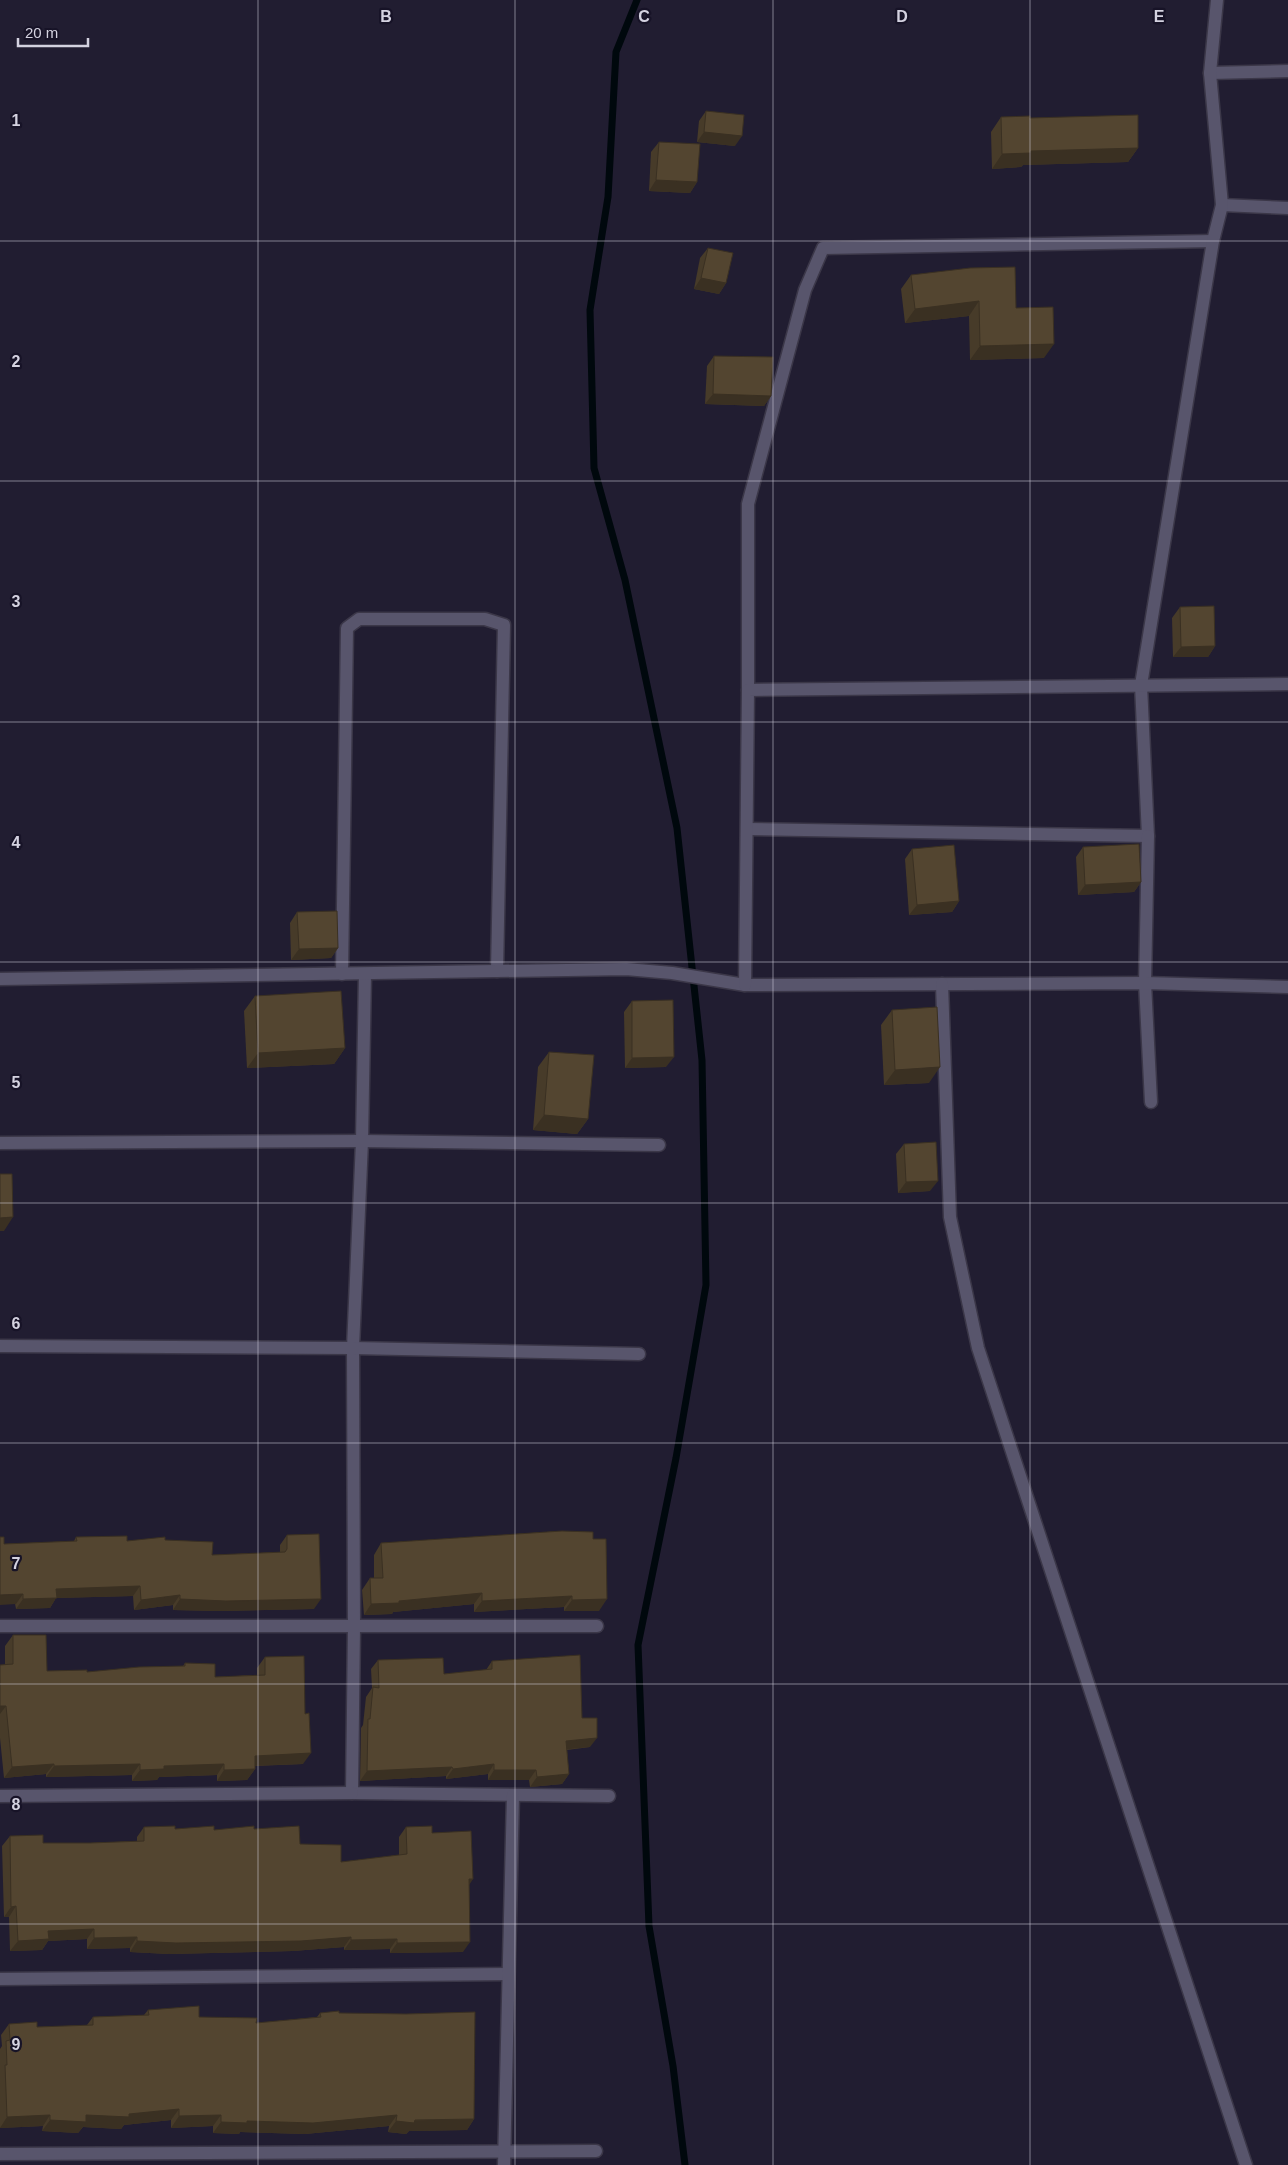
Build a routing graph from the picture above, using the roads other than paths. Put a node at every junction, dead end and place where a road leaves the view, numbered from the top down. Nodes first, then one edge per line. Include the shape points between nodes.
1 (1217, 0) edge
2 (1288, 71) edge
3 (1210, 73) junction
4 (1222, 205) junction
5 (1288, 208) edge
6 (1213, 241) junction
7 (1288, 684) edge
8 (1141, 685) junction
9 (748, 690) junction
10 (748, 829) junction
11 (1148, 836) junction
12 (497, 971) junction
13 (342, 974) junction
14 (365, 974) junction
15 (0, 979) edge
16 (1145, 983) junction
17 (942, 984) junction
18 (745, 985) junction
19 (1288, 987) edge
20 (1151, 1102) dead end
21 (362, 1141) junction
22 (0, 1144) edge
23 (659, 1145) dead end
24 (0, 1346) edge
25 (353, 1348) junction
26 (638, 1354) dead end
27 (0, 1626) edge
28 (598, 1626) dead end
29 (354, 1627) junction
30 (352, 1793) junction
31 (512, 1795) junction
32 (0, 1796) edge
33 (608, 1796) dead end
34 (508, 1974) junction
35 (0, 1979) edge
36 (504, 2151) junction
37 (596, 2151) dead end
38 (0, 2154) edge
39 (504, 2165) edge
40 (1246, 2165) edge

1 - 3 street
2 - 3 street
3 - 4 street
4 - 5 street
4 - 6 street
6 - 8 street
6 - 9 street via 822,248 805,290 748,504
7 - 8 street
8 - 9 street
8 - 11 street
9 - 10 street
10 - 11 street
10 - 18 street
11 - 16 street
12 - 13 street via 504,625 485,618 359,619 347,628
12 - 14 street
12 - 18 street via 626,969
13 - 14 street
13 - 15 street
14 - 21 street
16 - 17 street
16 - 19 street
16 - 20 street
17 - 18 street
17 - 40 street via 950,1217 978,1348
21 - 22 street
21 - 23 street
21 - 25 street
24 - 25 street
25 - 26 street
25 - 29 street
27 - 29 street
28 - 29 street
29 - 30 street
30 - 31 street
30 - 32 street
31 - 33 street
31 - 34 street
34 - 35 street
34 - 36 street
36 - 37 street
36 - 38 street
36 - 39 street

